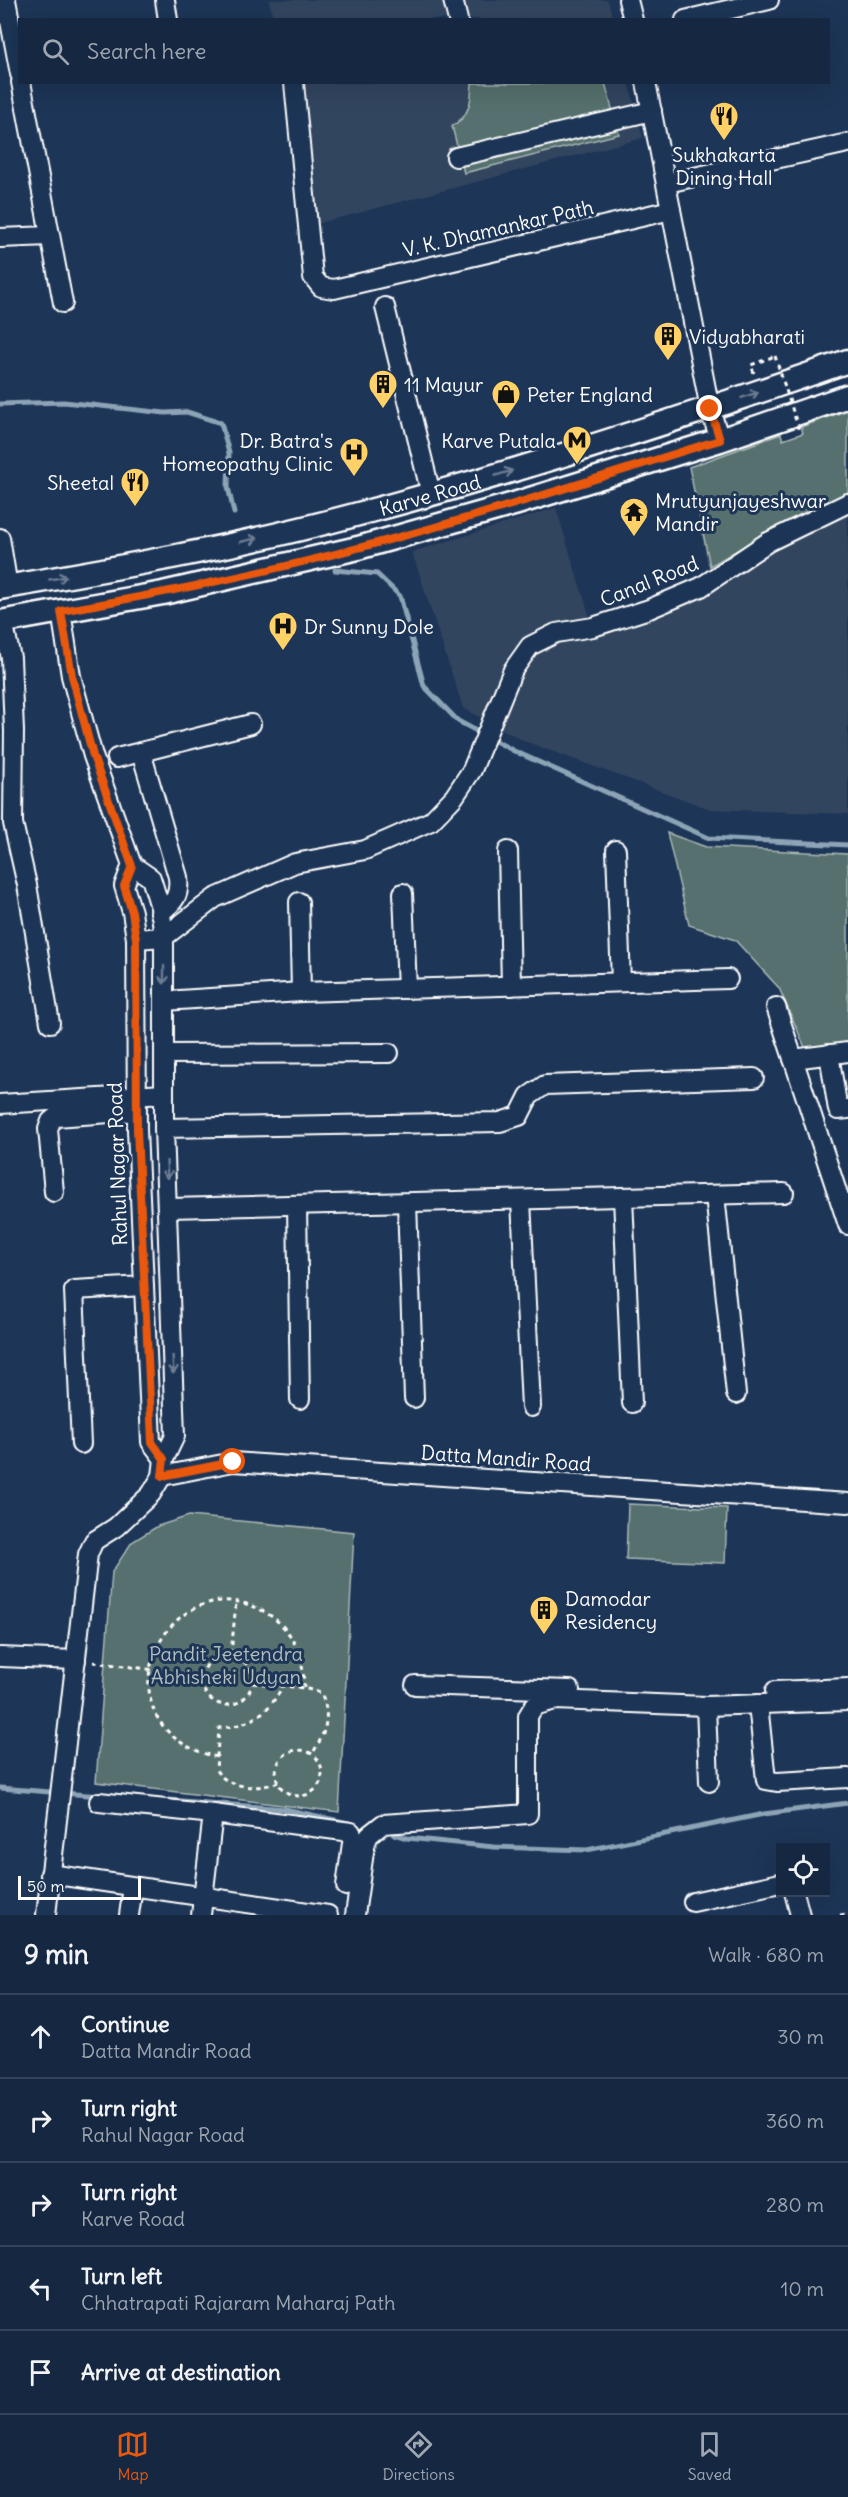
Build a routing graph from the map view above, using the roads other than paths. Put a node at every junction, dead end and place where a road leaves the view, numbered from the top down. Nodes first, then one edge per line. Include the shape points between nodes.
1 (6, 0) edge
2 (165, 0) edge
3 (453, 0) edge
4 (628, 0) edge
5 (769, 0) edge
6 (168, 18) edge
7 (458, 18) edge
8 (632, 18) edge
9 (693, 18) edge
10 (18, 63) edge
11 (21, 84) edge
12 (294, 84) edge
13 (646, 84) edge
14 (652, 111) junction
15 (848, 143) edge
16 (456, 157) dead end
17 (667, 183) junction
18 (671, 210) junction
19 (50, 236) junction
20 (0, 238) edge
21 (63, 303) dead end
22 (385, 307) dead end
23 (848, 362) edge
24 (848, 396) edge
25 (710, 409) junction
26 (720, 440) junction
27 (431, 494) junction
28 (848, 502) edge
29 (0, 538) edge
30 (4, 587) edge
31 (61, 611) junction
32 (1, 622) edge
33 (251, 723) dead end
34 (141, 752) junction
35 (117, 758) dead end
36 (616, 850) dead end
37 (508, 851) dead end
38 (132, 866) junction
39 (403, 893) dead end
40 (298, 902) dead end
41 (160, 913) junction
42 (164, 937) junction
43 (136, 939) junction
44 (728, 979) dead end
45 (621, 982) junction
46 (511, 986) junction
47 (407, 989) junction
48 (301, 992) junction
49 (164, 1001) junction
50 (776, 1007) dead end
51 (50, 1023) dead end
52 (848, 1052) edge
53 (389, 1053) dead end
54 (164, 1054) junction
55 (829, 1054) junction
56 (793, 1059) junction
57 (754, 1078) dead end
58 (164, 1094) junction
59 (137, 1103) junction
60 (0, 1104) edge
61 (848, 1109) edge
62 (164, 1128) junction
63 (54, 1192) dead end
64 (784, 1193) dead end
65 (715, 1195) junction
66 (623, 1197) junction
67 (521, 1200) junction
68 (407, 1203) junction
69 (297, 1205) junction
70 (169, 1208) junction
71 (848, 1225) edge
72 (144, 1286) junction
73 (736, 1394) dead end
74 (414, 1398) dead end
75 (300, 1399) dead end
76 (632, 1403) dead end
77 (531, 1407) dead end
78 (81, 1443) dead end
79 (163, 1468) junction
80 (848, 1503) edge
81 (0, 1657) edge
82 (76, 1660) junction
83 (415, 1685) dead end
84 (848, 1688) edge
85 (848, 1701) edge
86 (758, 1704) junction
87 (706, 1706) junction
88 (848, 1778) edge
89 (709, 1782) dead end
90 (99, 1802) dead end
91 (213, 1814) junction
92 (50, 1875) junction
93 (776, 1884) edge
94 (133, 1887) junction
95 (346, 1887) dead end
96 (795, 1897) edge
97 (693, 1902) dead end
98 (202, 1906) edge
99 (248, 1910) edge
100 (45, 1915) edge
101 (129, 1915) edge
102 (328, 1915) edge
103 (355, 1915) edge
104 (800, 1915) edge

1 - 10 street
2 - 6 street
3 - 7 street
4 - 8 street
5 - 9 street
11 - 19 street
12 - 18 street, V. K. Dhamankar Path via 313,277 321,287 334,289
13 - 14 street
14 - 16 street
14 - 17 street
15 - 17 street
17 - 18 street
18 - 25 street
19 - 20 street
19 - 21 street
22 - 27 street
25 -> 23 main road, Karve Road
24 - 26 main road, Karve Road
25 - 26 street
27 -> 25 main road, Karve Road
26 - 31 main road, Karve Road via 358,548 163,593
30 -> 27 main road, Karve Road via 156,561 350,517
28 - 42 street, Canal Road via 768,542 701,587 649,609 593,627 556,633 530,646 513,670 472,770 431,821 365,850 295,863 215,898
29 - 30 street
31 - 32 main road, Karve Road
31 - 38 street via 72,676 93,756
32 - 51 street via 10,658 14,720 13,823
33 - 34 street
34 - 35 street
34 - 41 street via 180,889 177,899
36 - 45 street
37 - 46 street
38 - 41 street via 152,878
38 - 43 street, Rahul Nagar Road via 124,886
39 - 47 street
40 - 48 street
41 - 42 street
42 - 43 street
42 -> 49 street
43 - 59 street, Rahul Nagar Road
44 - 45 street
45 - 46 street
46 - 47 street
47 - 48 street
48 - 49 street
49 - 54 street
50 - 56 street
52 - 55 street
53 - 54 street
54 - 58 street
55 - 56 street
55 - 61 street via 838,1110
56 - 71 street
57 - 62 street via 545,1085 528,1096 519,1116 500,1122
58 - 59 street
58 - 62 street
59 - 60 street
59 - 63 street via 51,1121 48,1129
59 - 72 street, Rahul Nagar Road
62 -> 70 street
64 - 65 street
65 - 66 street
65 - 73 street
66 - 67 street
66 - 76 street
67 - 68 street
67 - 77 street
68 - 69 street
68 - 74 street
69 - 70 street
69 - 75 street
70 -> 79 street via 175,1436
72 - 78 street via 74,1290
72 - 79 street, Rahul Nagar Road via 152,1442
79 - 80 street, Datta Mandir Road via 233,1462
79 - 82 street via 139,1508 94,1541 88,1554
81 - 82 street
82 - 92 street
83 - 84 street via 689,1694
85 - 86 street
86 - 87 street
86 - 88 street via 766,1779 777,1782
87 - 89 street
87 - 103 street via 555,1700 534,1706 528,1716 528,1814 383,1824 369,1835 365,1845
90 - 91 street
91 - 95 street via 351,1832
91 - 98 street
92 - 94 street
92 - 100 street
93 - 97 street
94 - 98 street
94 - 101 street
96 - 104 street
98 - 99 street
99 - 102 street

